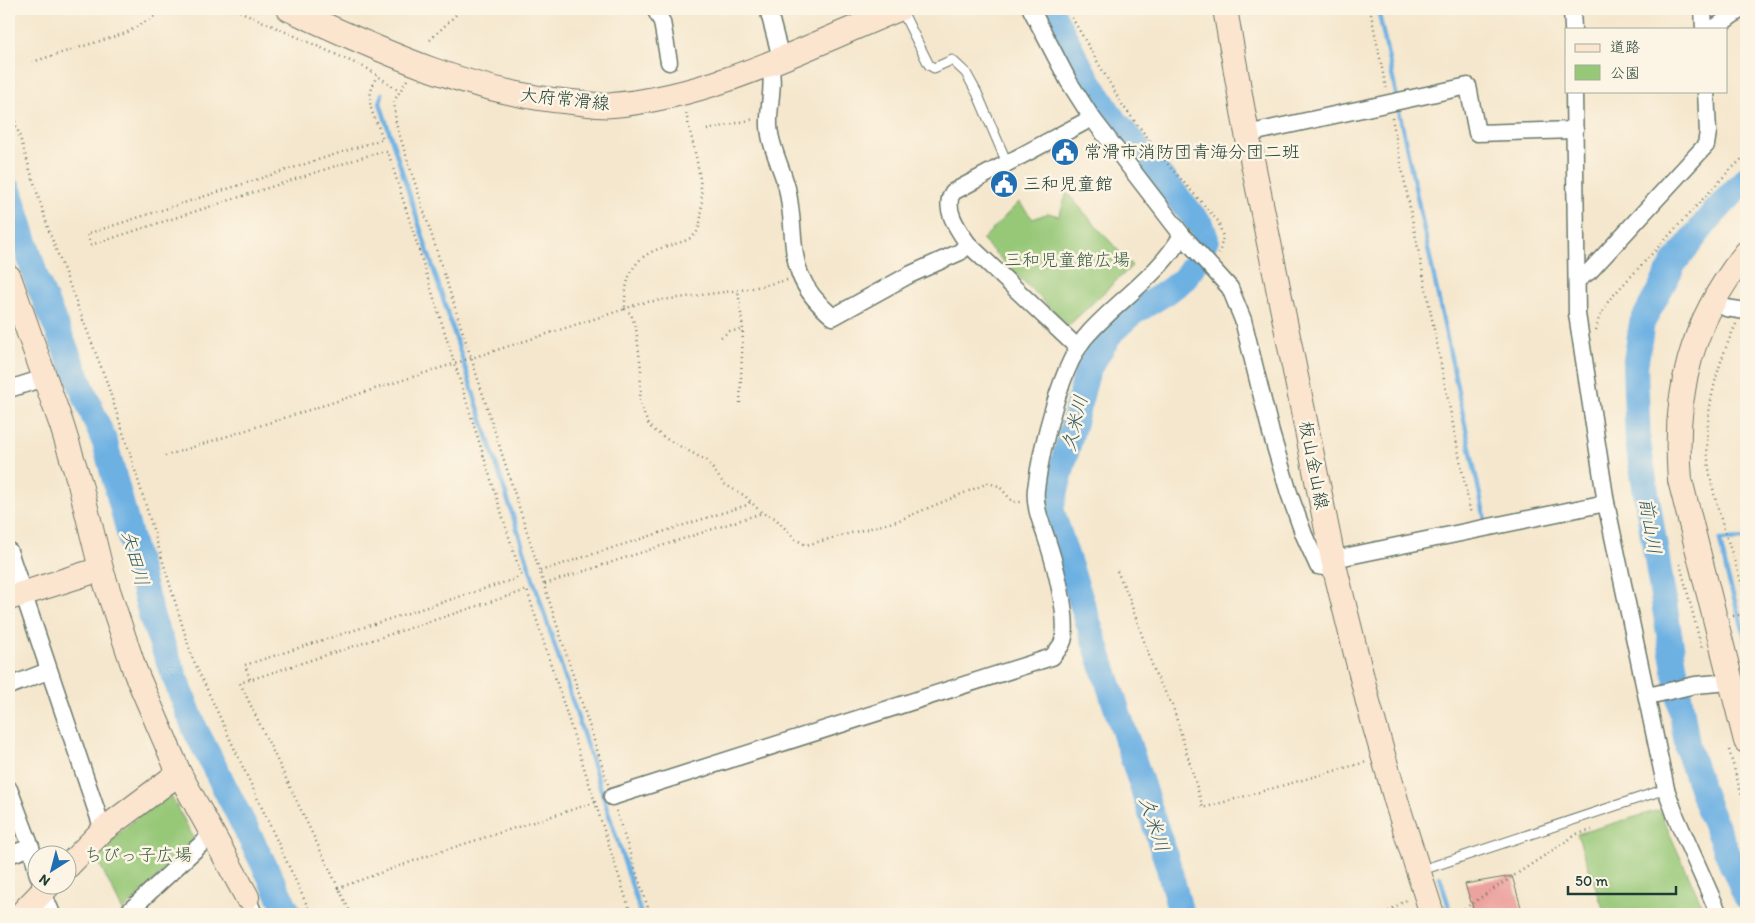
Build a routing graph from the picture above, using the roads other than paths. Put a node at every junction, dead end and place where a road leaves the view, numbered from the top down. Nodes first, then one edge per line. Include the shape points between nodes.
1 (289, 9) edge
2 (655, 9) edge
3 (768, 9) edge
4 (1031, 9) edge
5 (1225, 9) edge
6 (1572, 9) edge
7 (1703, 9) edge
8 (1742, 9) edge
9 (893, 10) edge
10 (1573, 28) edge
11 (1704, 28) edge
12 (1714, 28) edge
13 (776, 61) junction
14 (669, 62) dead end
15 (1574, 92) edge
16 (1706, 92) edge
17 (1092, 118) junction
18 (1575, 130) junction
19 (1246, 134) junction
20 (1007, 163) junction
21 (1182, 235) junction
22 (968, 244) junction
23 (1746, 253) edge
24 (9, 277) edge
25 (1577, 280) junction
26 (1713, 299) junction
27 (1745, 311) edge
28 (1078, 348) junction
29 (44, 378) junction
30 (9, 389) edge
31 (1606, 503) junction
32 (9, 551) edge
33 (1334, 564) junction
34 (101, 569) junction
35 (16, 595) edge
36 (48, 671) junction
37 (1738, 680) edge
38 (9, 686) edge
39 (1655, 694) junction
40 (1746, 741) edge
41 (179, 773) junction
42 (9, 789) edge
43 (1666, 789) junction
44 (612, 797) road end
45 (103, 830) junction
46 (212, 834) junction
47 (31, 846) edge
48 (28, 848) edge
49 (9, 855) edge
50 (78, 856) edge
51 (1425, 893) edge
52 (34, 896) edge
53 (46, 896) edge
54 (251, 906) edge
55 (22, 914) edge
56 (52, 914) edge
57 (126, 914) edge
58 (1719, 914) edge

1 - 13 main road, 大府常滑線 via 418,64 488,89 546,100 612,106 675,95
2 - 14 street via 662,22
3 - 13 street
4 - 17 street
5 - 19 main road, 板山金山線
6 - 10 street
7 - 11 street
8 - 12 street
9 - 13 main road, 大府常滑線
9 - 20 lane via 929,65 934,68 952,60 966,74
13 - 22 street via 769,115 770,156 791,184 794,258 801,277 819,305 833,317 909,275 960,252
15 - 18 street
16 - 25 street via 1706,145 1590,272
17 - 20 street
17 - 21 street
18 - 19 street via 1477,133 1468,86
18 - 25 street
19 - 33 main road, 板山金山線
20 - 22 street via 953,192 950,197 957,230
21 - 28 street via 1155,272 1088,334
21 - 33 street via 1230,288 1243,320 1271,433 1304,535 1318,566
22 - 28 street
23 - 26 main road
24 - 29 main road
25 - 31 street via 1578,314
26 - 27 street via 1726,308
26 - 37 main road via 1687,365 1677,445 1680,480
28 - 44 street via 1067,368 1042,452 1036,498 1061,594 1063,639 1052,657
29 - 30 street
29 - 34 main road via 80,484
31 - 33 street via 1474,529
31 - 39 street
32 - 35 street
33 - 51 main road, 板山金山線 via 1384,757
34 - 35 main road
34 - 41 main road via 135,671
35 - 36 street
36 - 38 street
36 - 45 street
37 - 39 street
37 - 40 main road
39 - 43 street
41 - 45 main road
41 - 46 main road
42 - 47 street
43 - 51 lane
43 - 58 street
45 - 50 main road
46 - 54 main road
46 - 57 street
48 - 49 street
52 - 55 main road
53 - 56 street

